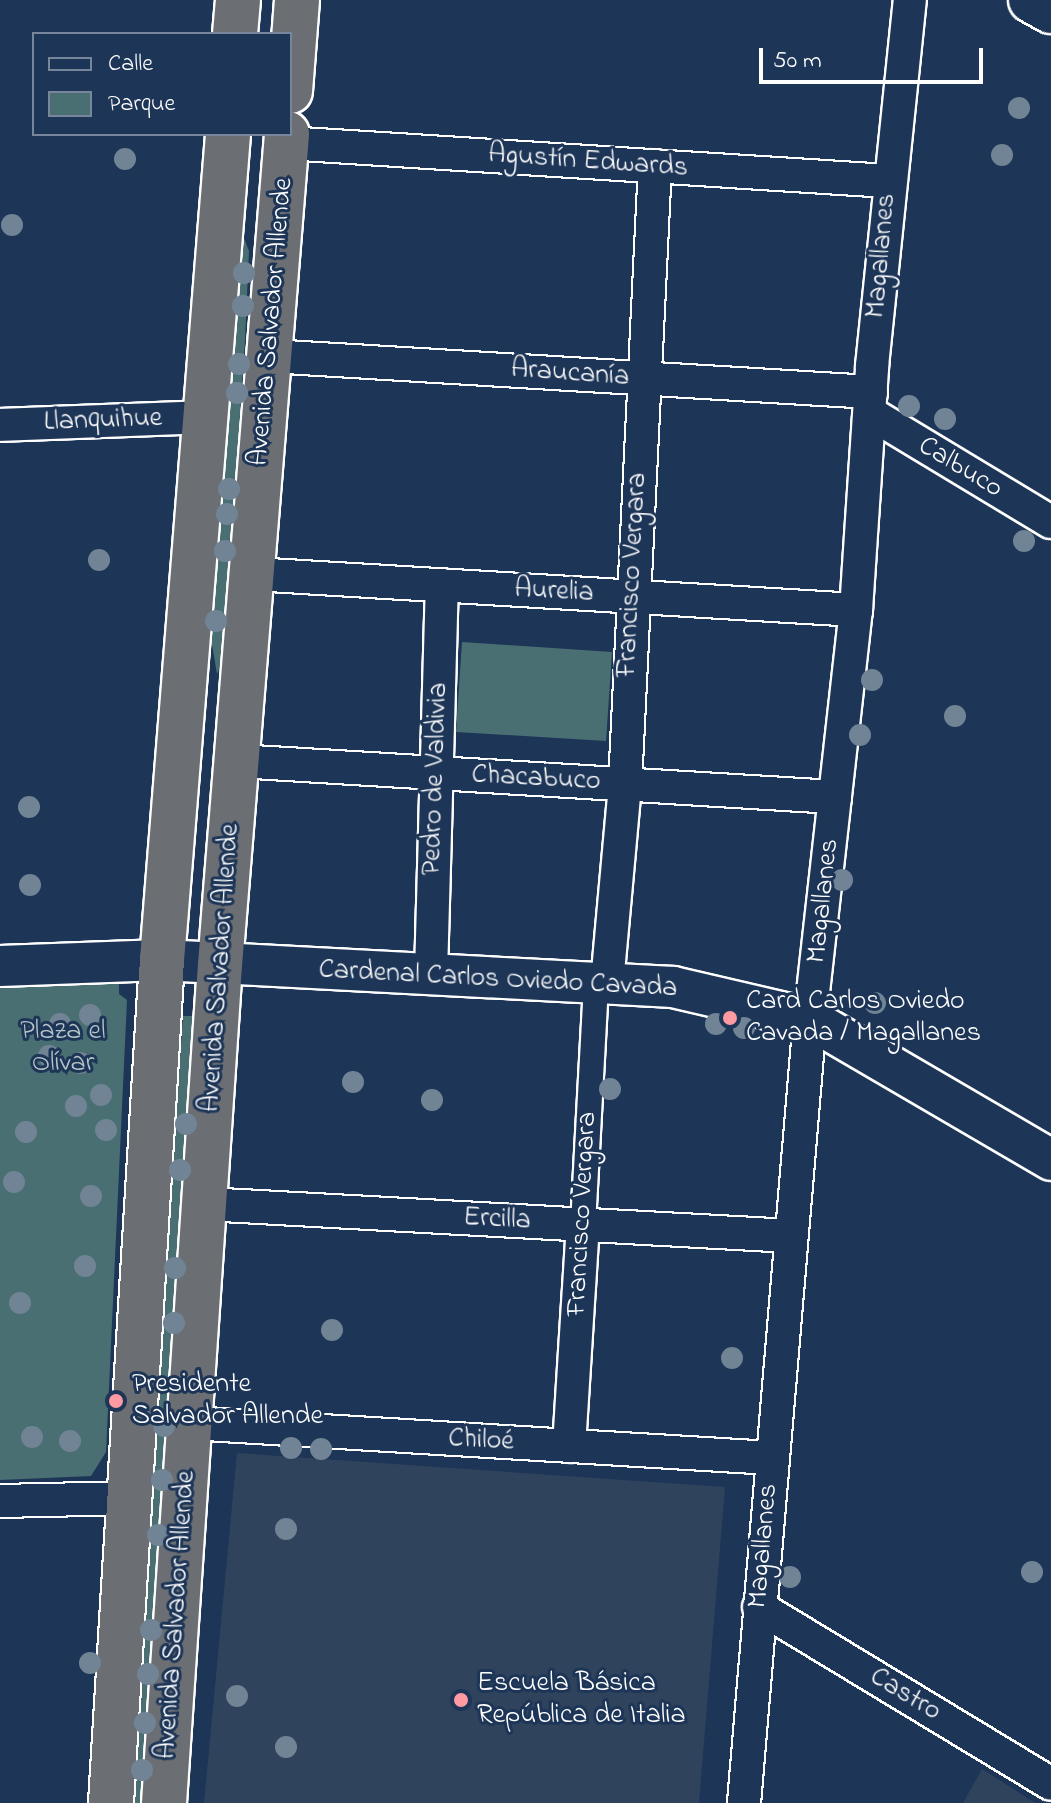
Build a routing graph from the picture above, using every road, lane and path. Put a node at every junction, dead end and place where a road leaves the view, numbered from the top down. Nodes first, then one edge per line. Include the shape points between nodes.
1 (238, 0) edge
2 (297, 0) edge
3 (910, 0) edge
4 (1031, 0) edge
5 (1051, 11) edge
6 (235, 32) edge
7 (292, 65) edge
8 (228, 136) edge
9 (286, 139) edge
10 (655, 166) junction
11 (889, 181) junction
12 (269, 356) junction
13 (643, 379) junction
14 (870, 402) junction
15 (205, 417) junction
16 (0, 425) edge
17 (1051, 522) edge
18 (252, 574) junction
19 (442, 585) junction
20 (631, 596) junction
21 (856, 610) junction
22 (237, 761) junction
23 (437, 774) junction
24 (625, 785) junction
25 (835, 797) junction
26 (162, 960) junction
27 (220, 965) junction
28 (0, 966) edge
29 (431, 974) junction
30 (602, 983) junction
31 (810, 1019) junction
32 (1051, 1160) edge
33 (204, 1204) junction
34 (583, 1225) junction
35 (791, 1236) junction
36 (189, 1423) junction
37 (569, 1446) junction
38 (772, 1458) junction
39 (129, 1498) junction
40 (0, 1501) edge
41 (759, 1607) junction
42 (1051, 1784) edge
43 (111, 1803) edge
44 (164, 1803) edge
45 (744, 1803) edge

1 - 6 highway
2 - 7 highway
3 - 11 street, Magallanes
4 - 5 main road
8 - 15 highway, Avenida Salvador Allende
9 - 10 street, Agustín Edwards
9 - 12 highway, Avenida Salvador Allende
10 - 11 street, Agustín Edwards
10 - 13 street, Francisco Vergara
11 - 14 street, Magallanes
12 - 13 street, Araucanía
12 - 18 highway, Avenida Salvador Allende
13 - 14 street, Araucanía
13 - 20 street, Francisco Vergara
14 - 17 street, Calbuco
14 - 21 street, Magallanes
15 - 16 street, Llanquihue
15 - 26 highway, Avenida Salvador Allende
18 - 19 street, Aurelia
18 - 22 highway, Avenida Salvador Allende
19 - 20 street, Aurelia
19 - 23 street, Pedro de Valdivia
20 - 21 street, Aurelia
20 - 24 street, Francisco Vergara
21 - 25 street, Magallanes
22 - 23 street, Chacabuco
22 - 27 highway, Avenida Salvador Allende
23 - 24 street, Chacabuco
23 - 29 street, Pedro de Valdivia
24 - 25 street, Chacabuco
24 - 30 street, Francisco Vergara
25 - 31 street, Magallanes
26 - 27 street, Cardenal Carlos Oviedo Cavada
26 - 28 street, Cardenal Carlos Oviedo Cavada
26 - 39 highway, Avenida Salvador Allende
27 - 29 street, Cardenal Carlos Oviedo Cavada
27 - 33 highway, Avenida Salvador Allende
29 - 30 street, Cardenal Carlos Oviedo Cavada
30 - 31 street, Cardenal Carlos Oviedo Cavada via 673,987
30 - 34 street, Francisco Vergara
31 - 32 street, Cardenal Carlos Oviedo Cavada
31 - 35 street, Magallanes
33 - 34 street, Ercilla
33 - 36 highway, Avenida Salvador Allende
34 - 35 street, Ercilla
34 - 37 street, Francisco Vergara
35 - 38 street, Magallanes
36 - 37 street, Chiloé
36 - 44 highway, Avenida Salvador Allende
37 - 38 street, Chiloé
38 - 41 street, Magallanes
39 - 40 street
39 - 43 highway, Avenida Salvador Allende
41 - 42 street, Castro
41 - 45 street, Magallanes

